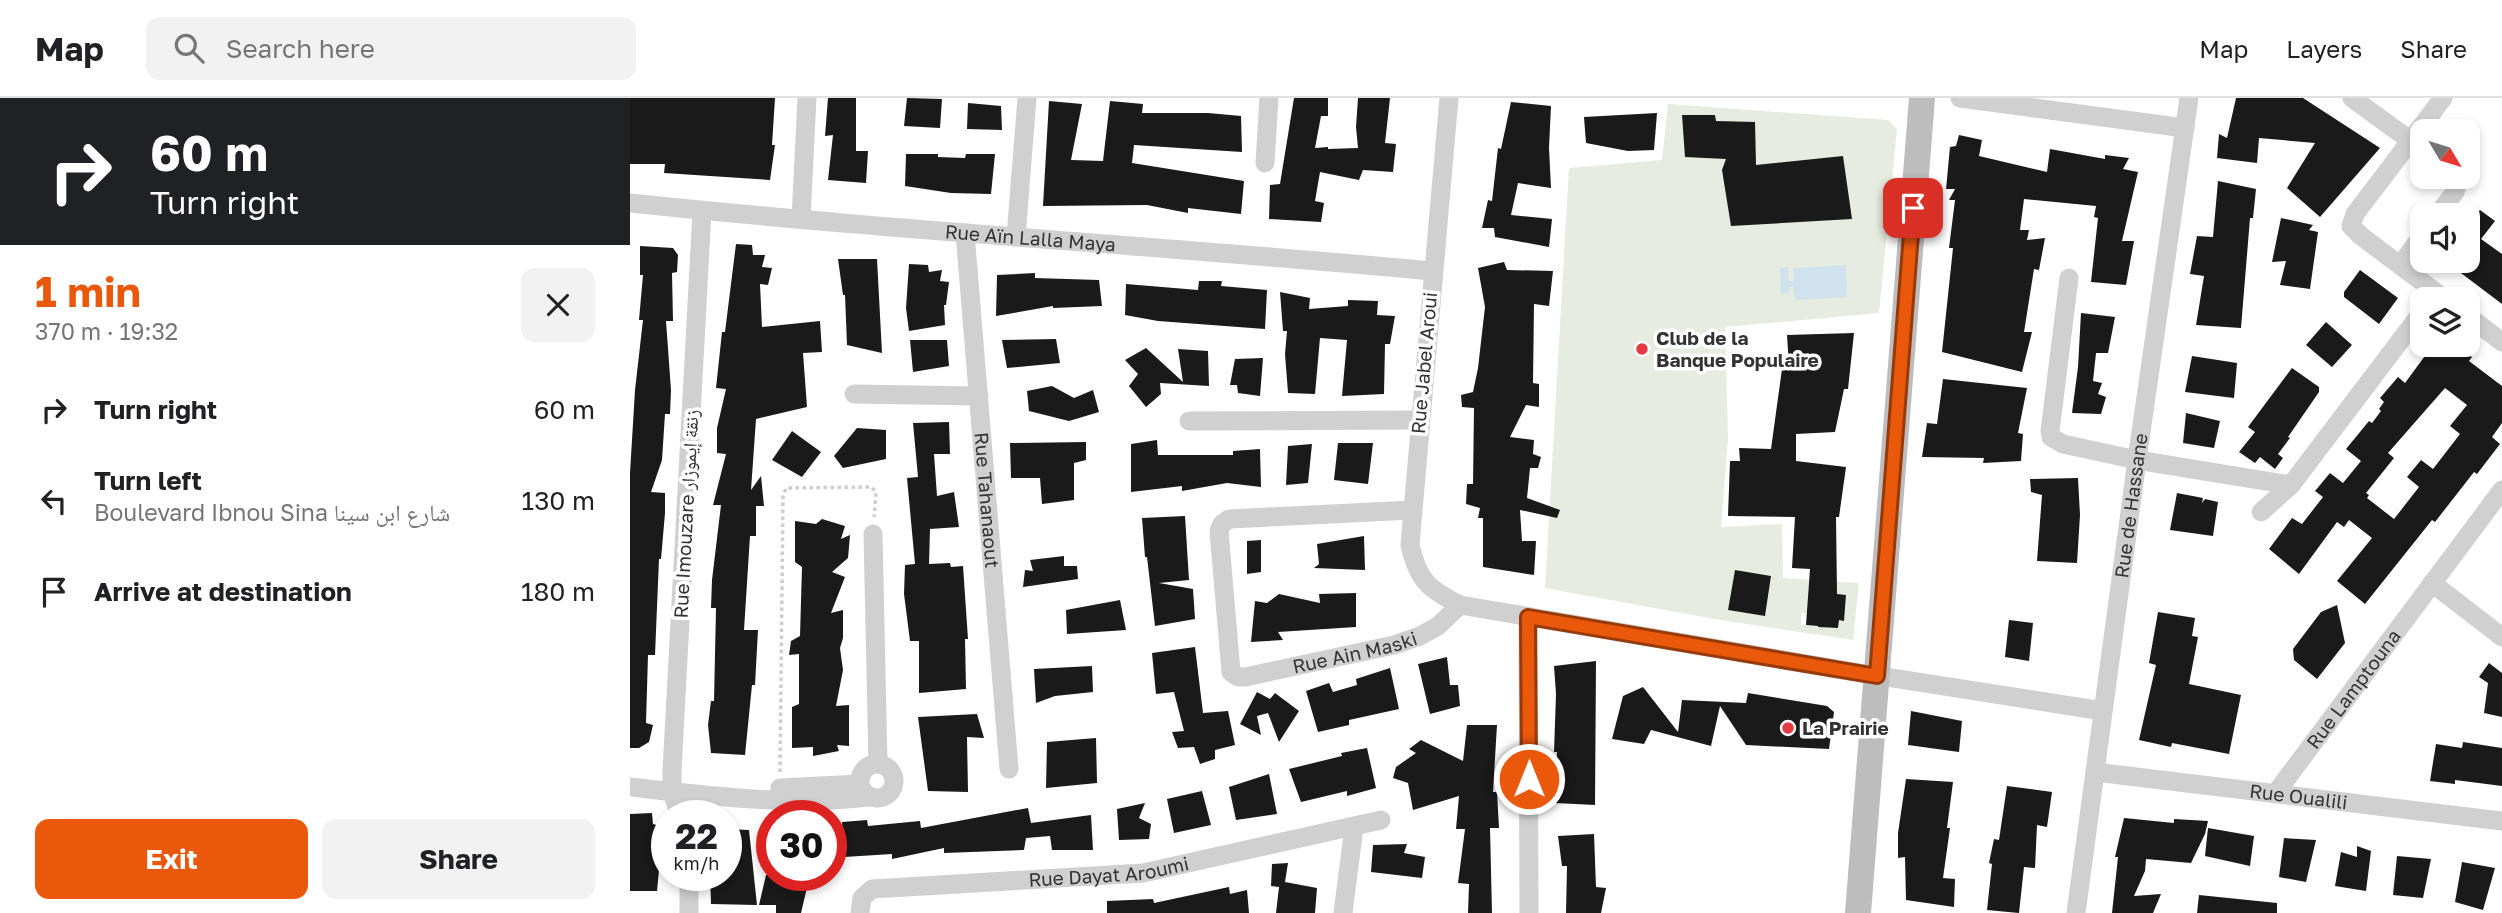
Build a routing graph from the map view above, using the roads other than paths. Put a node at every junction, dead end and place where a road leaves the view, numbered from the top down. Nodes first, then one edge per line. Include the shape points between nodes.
1 (807, 98) edge
2 (1027, 98) edge
3 (1269, 98) edge
4 (1448, 98) edge
5 (1922, 98) edge
6 (1960, 98) edge
7 (2189, 98) edge
8 (2352, 98) edge
9 (2443, 98) edge
10 (2431, 119) edge
11 (2185, 128) junction
12 (2410, 141) edge
13 (2410, 152) edge
14 (1265, 163) dead end
15 (630, 203) edge
16 (702, 211) junction
17 (801, 219) junction
18 (965, 233) junction
19 (1016, 237) junction
20 (2410, 252) edge
21 (2401, 264) junction
22 (1432, 271) junction
23 (2068, 278) dead end
24 (2427, 287) edge
25 (2480, 325) edge
26 (2410, 328) edge
27 (2502, 342) edge
28 (854, 394) dead end
29 (979, 396) junction
30 (1419, 420) junction
31 (1189, 421) dead end
32 (2137, 460) junction
33 (2291, 485) junction
34 (2502, 491) edge
35 (1412, 510) junction
36 (2261, 512) dead end
37 (873, 534) road end
38 (2432, 583) junction
39 (1460, 605) junction
40 (1528, 617) junction
41 (2502, 637) edge
42 (1877, 676) junction
43 (2103, 711) junction
44 (878, 764) junction
45 (1009, 769) dead end
46 (2095, 772) junction
47 (630, 787) edge
48 (864, 790) junction
49 (672, 792) junction
50 (2275, 794) junction
51 (675, 800) edge
52 (1381, 820) dead end
53 (2502, 821) edge
54 (1354, 827) junction
55 (689, 891) edge
56 (861, 905) edge
57 (689, 913) edge
58 (1343, 913) edge
59 (1529, 913) edge
60 (1858, 913) edge
61 (2076, 913) edge

1 - 17 street
2 - 19 street
3 - 14 street
4 - 22 street, Rue Jabel Aroui
5 - 42 main road
6 - 11 street
7 - 11 street, Rue de Hassane
8 - 12 street
9 - 10 street
11 - 32 street, Rue de Hassane
13 - 21 street via 2355,214 2351,226
15 - 16 street, Rue Aïn Lalla Maya
16 - 17 street, Rue Aïn Lalla Maya
16 - 49 street, Rue Imouzare زنقة إيموزار
17 - 18 street, Rue Aïn Lalla Maya
18 - 19 street, Rue Aïn Lalla Maya
18 - 29 street, Rue Tahanaout
19 - 22 street, Rue Aïn Lalla Maya
20 - 21 street
21 - 24 street
22 - 30 street, Rue Jabel Aroui
23 - 32 street via 2052,437 2063,444
25 - 27 street
26 - 33 street
28 - 29 street
29 - 45 street, Rue Tahanaout
30 - 31 street
30 - 35 street, Rue Jabel Aroui
32 - 33 street
32 - 43 street, Rue de Hassane
33 - 36 street
34 - 38 street, Rue Lamptouna
35 - 39 street, Rue Jabel Aroui via 1410,545 1420,577
35 - 39 street, Rue Ain Maski via 1229,519 1222,524 1229,668 1238,677 1394,645 1438,626
37 - 44 street
38 - 41 street
38 - 50 street, Rue Lamptouna
39 - 40 street
40 - 42 street
40 - 59 street
42 - 43 street
42 - 60 main road
43 - 46 street, Rue de Hassane
44 - 48 street via 864,769
44 - 48 street via 891,771 893,786 876,799
46 - 50 street, Rue Oualili
46 - 61 street, Rue de Hassane
47 - 49 street
48 - 49 street via 780,795
49 - 51 street, Rue Imouzare زنقة إيموزار
50 - 53 street, Rue Oualili
52 - 54 street, Rue Dayat Aroumi
54 - 56 street, Rue Dayat Aroumi via 1143,873 872,889
54 - 58 street
55 - 57 street

